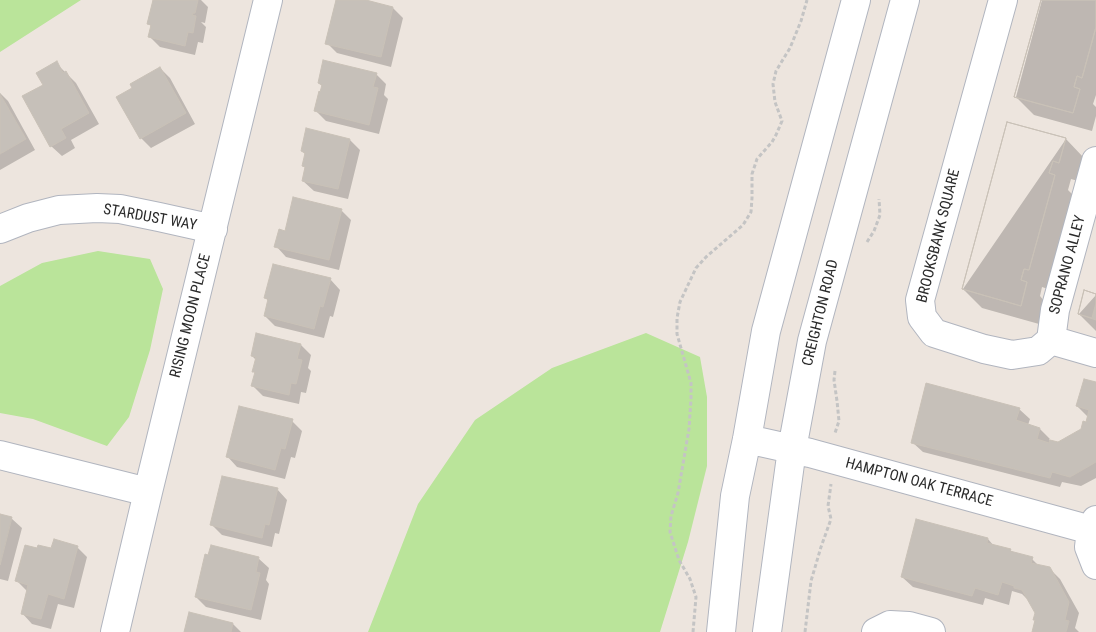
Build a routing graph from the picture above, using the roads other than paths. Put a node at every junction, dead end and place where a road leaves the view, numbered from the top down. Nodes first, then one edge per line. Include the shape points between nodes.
1 (268, 0) edge
2 (856, 0) edge
3 (905, 0) edge
4 (1003, 0) edge
5 (1096, 161) edge
6 (0, 229) edge
7 (212, 229) junction
8 (1051, 340) junction
9 (1096, 353) edge
10 (747, 439) junction
11 (792, 449) junction
12 (0, 455) edge
13 (148, 492) junction
14 (1093, 525) edge
15 (1096, 565) edge
16 (115, 632) edge
17 (721, 632) edge
18 (767, 632) edge
19 (876, 632) edge
20 (931, 632) edge

1 - 7 street, RISING MOON PLACE
2 - 10 street via 766,331
3 - 11 street, CREIGHTON ROAD via 812,341
4 - 8 street, BROOKSBANK SQUARE via 920,300 922,317 934,333 1012,354 1038,351
5 - 8 street, SOPRANO ALLEY
6 - 7 street, STARDUST WAY via 59,210 97,208 120,209
7 - 13 street, RISING MOON PLACE
8 - 9 street
10 - 11 street, HAMPTON OAK TERRACE
10 - 17 street via 735,496
11 - 14 street, HAMPTON OAK TERRACE
11 - 18 street, CREIGHTON ROAD
12 - 13 street
13 - 16 street, RISING MOON PLACE
14 - 15 street via 1089,547
19 - 20 street via 890,625

